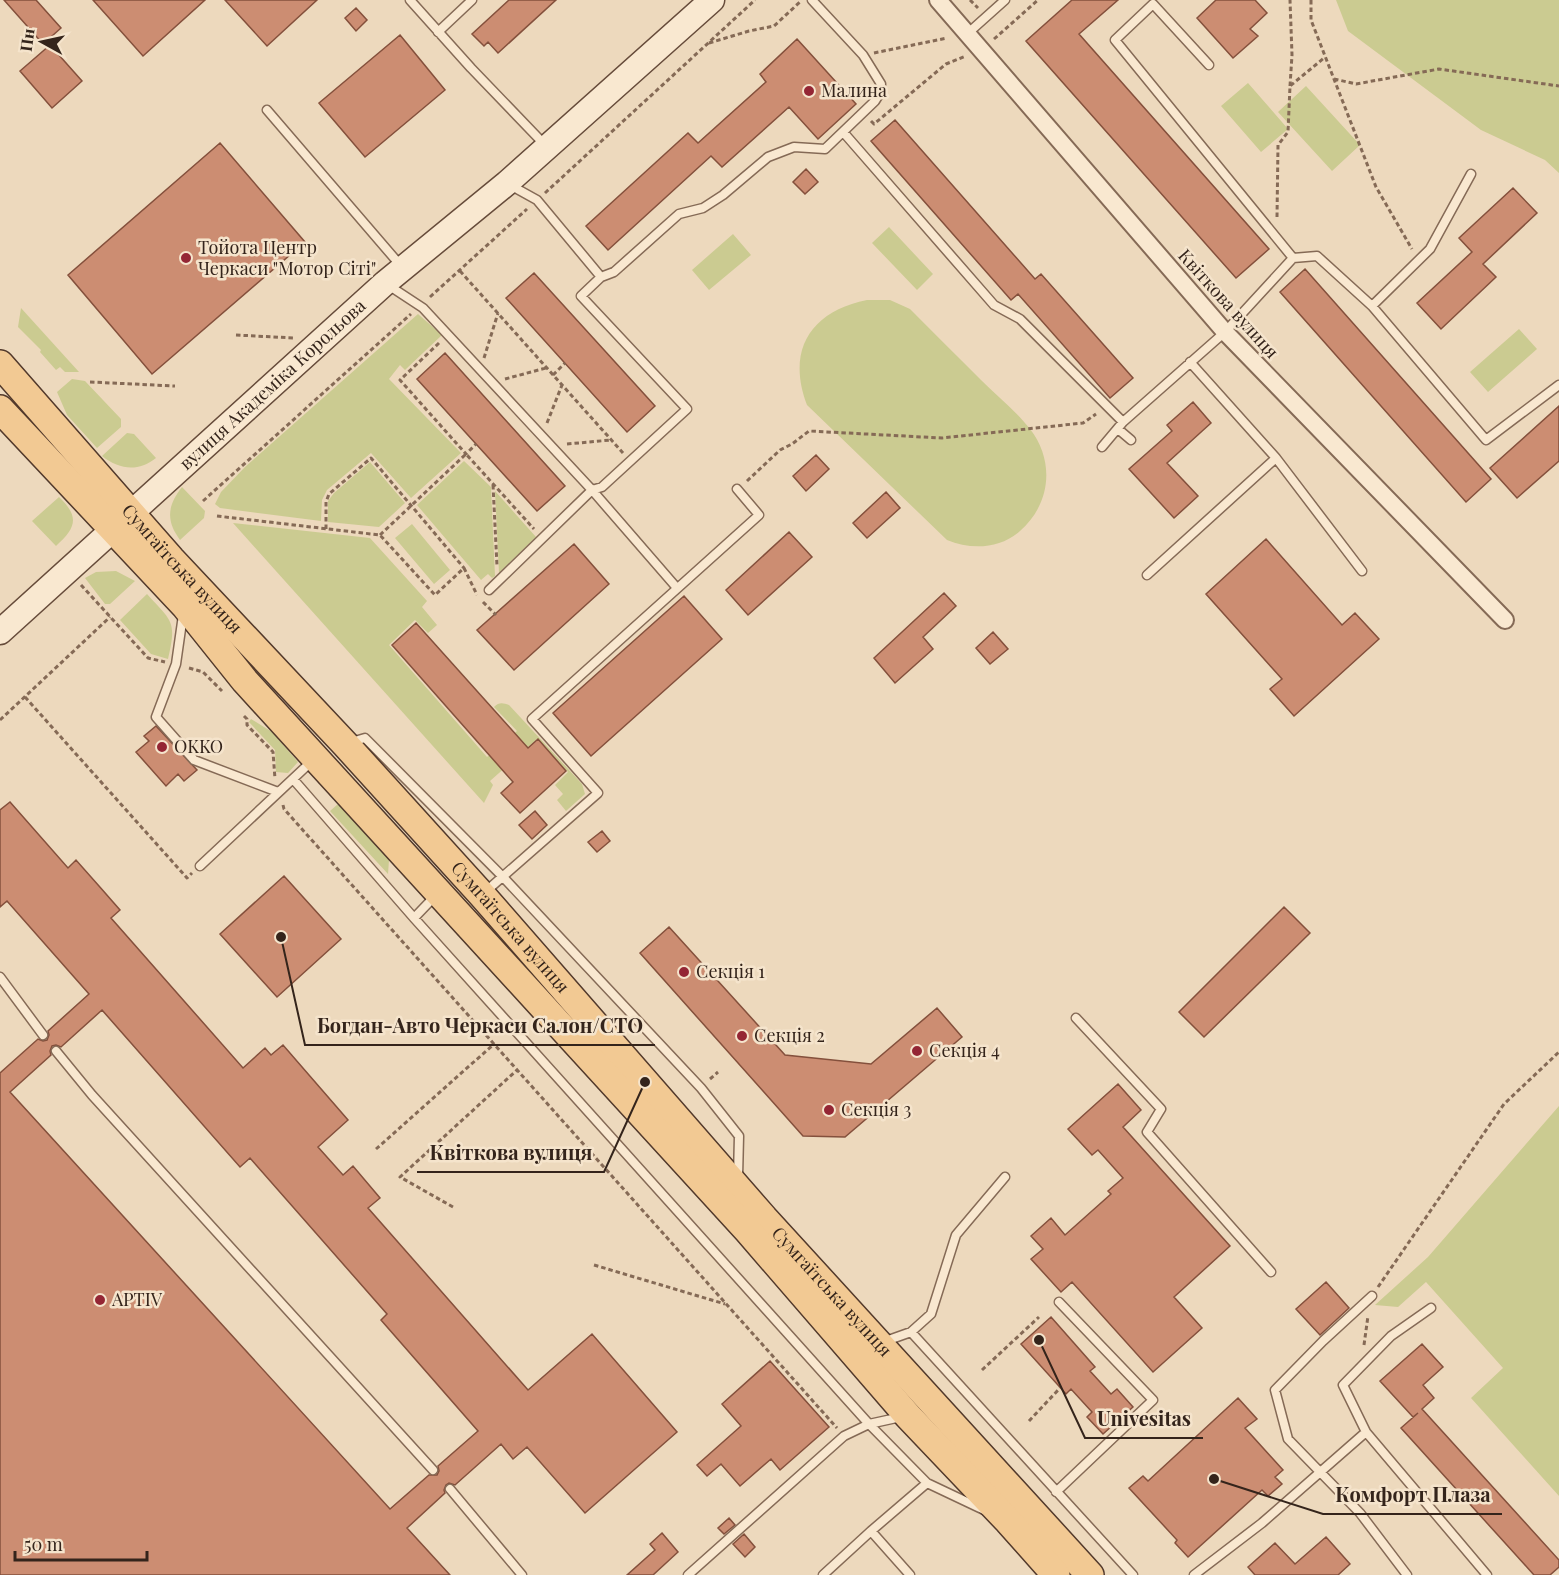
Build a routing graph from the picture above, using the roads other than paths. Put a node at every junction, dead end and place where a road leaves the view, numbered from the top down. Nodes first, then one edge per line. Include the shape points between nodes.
1 (410, 0) edge
2 (472, 0) edge
3 (812, 0) edge
4 (938, 0) edge
5 (1005, 0) edge
6 (707, 2) edge
7 (438, 32) junction
8 (967, 34) junction
9 (1209, 65) dead end
10 (267, 110) dead end
11 (844, 132) junction
12 (547, 147) junction
13 (1471, 174) dead end
14 (507, 183) junction
15 (1293, 258) junction
16 (394, 276) junction
17 (601, 277) junction
18 (1372, 306) junction
19 (1225, 332) junction
20 (1190, 362) junction
21 (0, 364) edge
22 (1559, 385) edge
23 (0, 409) edge
24 (1120, 425) junction
25 (1131, 440) dead end
26 (1102, 447) dead end
27 (1276, 458) junction
28 (737, 489) road end
29 (592, 490) junction
30 (123, 521) junction
31 (1362, 571) dead end
32 (1147, 575) dead end
33 (677, 588) junction
34 (489, 590) dead end
35 (185, 606) junction
36 (1505, 620) dead end
37 (0, 632) edge
38 (345, 744) junction
39 (316, 758) junction
40 (293, 779) junction
41 (278, 792) junction
42 (200, 866) road end
43 (503, 877) junction
44 (438, 892) junction
45 (482, 895) junction
46 (414, 918) junction
47 (0, 977) edge
48 (1076, 1018) dead end
49 (43, 1035) dead end
50 (56, 1051) dead end
51 (1005, 1177) dead end
52 (738, 1188) junction
53 (1271, 1272) dead end
54 (801, 1274) junction
55 (1372, 1296) road end
56 (1059, 1302) dead end
57 (1431, 1308) dead end
58 (911, 1332) junction
59 (880, 1342) junction
60 (908, 1416) junction
61 (869, 1424) junction
62 (1366, 1432) junction
63 (433, 1470) dead end
64 (1320, 1474) junction
65 (927, 1483) junction
66 (450, 1489) dead end
67 (1056, 1492) junction
68 (1008, 1521) junction
69 (871, 1531) junction
70 (522, 1575) edge
71 (688, 1575) edge
72 (823, 1575) edge
73 (910, 1575) edge
74 (1056, 1575) edge
75 (1090, 1575) edge
76 (1133, 1575) edge
77 (1194, 1575) edge
78 (1407, 1575) edge
79 (1486, 1575) edge

1 - 7 lane
2 - 7 lane
3 - 11 lane via 863,55 882,84 875,101
4 - 8 street, Квіткова вулиця
5 - 8 lane
6 - 12 street, вулиця Академіка Корольова
7 - 12 lane
8 - 19 street, Квіткова вулиця
9 - 15 lane via 1153,4 1115,40
10 - 16 lane
11 - 17 lane via 825,149 794,147 768,157 703,208 680,214 614,272
11 - 24 lane via 994,305 1020,319 1108,407
12 - 14 street, вулиця Академіка Корольова
13 - 18 lane via 1430,249
14 - 16 street, вулиця Академіка Корольова
14 - 17 lane via 537,200
15 - 18 lane via 1317,256
15 - 19 lane
16 - 29 lane
16 - 30 street, вулиця Академіка Корольова
17 - 29 lane via 581,296 687,409 602,487
18 - 22 lane via 1486,440
19 - 20 lane
19 - 36 street, Квіткова вулиця
20 - 24 lane
20 - 27 lane
21 - 30 main road, Сумгаїтська вулиця
23 - 30 main road, Сумгаїтська вулиця
24 - 25 lane
24 - 26 lane
27 - 31 lane
27 - 32 lane
28 - 33 lane via 759,515
29 - 33 lane
29 - 34 lane
30 - 35 main road, Сумгаїтська вулиця
30 - 37 street, вулиця Академіка Корольова
30 - 38 main road, Сумгаїтська вулиця via 171,559
33 - 43 lane via 532,718 598,793
35 - 39 main road, Сумгаїтська вулиця via 244,681
35 - 41 lane via 176,664 156,717 194,760
38 - 43 lane via 365,738
38 - 45 main road, Сумгаїтська вулиця
39 - 40 lane
39 - 44 main road, Сумгаїтська вулиця
40 - 41 lane
40 - 46 lane
41 - 42 lane
43 - 45 lane
43 - 52 lane via 700,1088 739,1136
44 - 46 lane
44 - 54 main road, Сумгаїтська вулиця
45 - 52 main road, Сумгаїтська вулиця
46 - 61 lane
47 - 49 lane
48 - 53 lane via 1161,1109 1147,1132
50 - 63 lane
51 - 58 lane via 956,1235 931,1314
52 - 54 main road, Сумгаїтська вулиця
54 - 59 main road, Сумгаїтська вулиця
54 - 60 main road, Сумгаїтська вулиця
55 - 64 lane via 1275,1390 1288,1439
56 - 67 lane via 1153,1400
57 - 62 lane via 1391,1336 1343,1385
58 - 59 lane
58 - 67 lane
59 - 75 main road, Сумгаїтська вулиця
60 - 61 lane
60 - 68 main road, Сумгаїтська вулиця
61 - 65 lane
61 - 71 lane via 844,1436
62 - 64 lane
62 - 79 lane
64 - 77 lane
64 - 78 lane via 1360,1513
65 - 68 lane
65 - 69 lane
66 - 70 lane
67 - 76 lane
68 - 74 main road, Сумгаїтська вулиця
69 - 72 lane
69 - 73 lane

